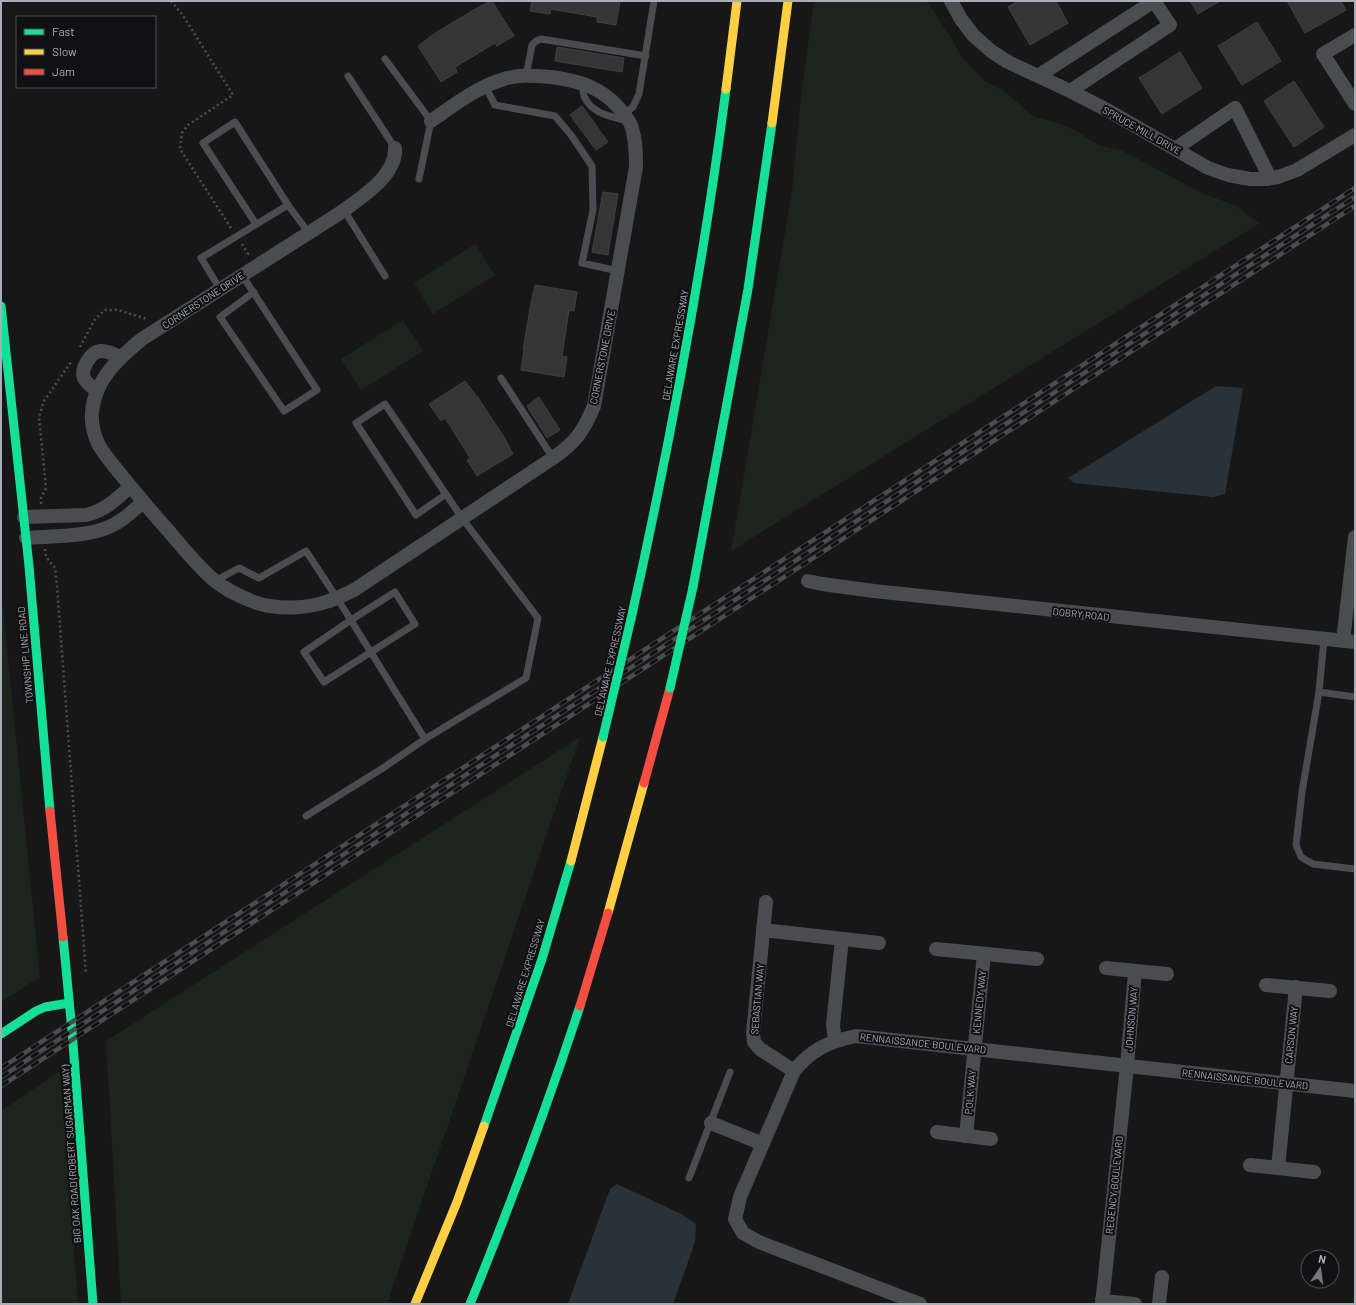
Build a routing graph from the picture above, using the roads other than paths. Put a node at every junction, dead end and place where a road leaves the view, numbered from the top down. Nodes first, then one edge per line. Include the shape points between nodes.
1 (654, 1) edge
2 (737, 1) edge
3 (788, 1) edge
4 (951, 1) edge
5 (1355, 35) edge
6 (646, 56) junction
7 (385, 59) dead end
8 (348, 76) dead end
9 (526, 76) junction
10 (1038, 76) junction
11 (485, 86) junction
12 (1070, 91) junction
13 (1355, 104) edge
14 (627, 118) junction
15 (430, 121) junction
16 (1355, 135) edge
17 (395, 148) joint
18 (1175, 149) junction
19 (1270, 178) junction
20 (419, 179) dead end
21 (288, 205) junction
22 (344, 210) junction
23 (256, 224) junction
24 (308, 232) junction
25 (618, 271) junction
26 (242, 275) junction
27 (385, 276) dead end
28 (220, 289) junction
29 (254, 292) junction
30 (1, 306) edge
31 (121, 357) junction
32 (501, 378) dead end
33 (97, 391) junction
34 (553, 458) junction
35 (130, 487) junction
36 (446, 494) junction
37 (143, 502) junction
38 (24, 517) junction
39 (462, 518) junction
40 (1355, 537) edge
41 (26, 538) junction
42 (215, 581) junction
43 (808, 581) dead end
44 (337, 598) junction
45 (351, 620) junction
46 (1324, 639) junction
47 (1349, 642) edge
48 (371, 652) junction
49 (1319, 692) junction
50 (1355, 697) edge
51 (425, 739) junction
52 (306, 816) dead end
53 (1355, 869) edge
54 (766, 902) dead end
55 (763, 930) junction
56 (842, 939) junction
57 (878, 943) dead end
58 (936, 949) dead end
59 (984, 954) junction
60 (1037, 959) dead end
61 (1106, 968) dead end
62 (1135, 972) junction
63 (1167, 974) dead end
64 (1266, 985) dead end
65 (1296, 987) junction
66 (1330, 991) dead end
67 (69, 1003) junction
68 (1, 1034) edge
69 (835, 1040) junction
70 (974, 1049) junction
71 (1127, 1066) junction
72 (794, 1071) junction
73 (730, 1072) dead end
74 (1286, 1083) junction
75 (1355, 1091) edge
76 (711, 1123) junction
77 (937, 1132) dead end
78 (966, 1136) junction
79 (991, 1139) dead end
80 (763, 1144) junction
81 (1250, 1164) dead end
82 (1278, 1168) junction
83 (1314, 1172) dead end
84 (689, 1178) dead end
85 (1162, 1277) dead end
86 (1102, 1302) edge
87 (94, 1304) edge
88 (415, 1304) edge
89 (470, 1304) edge
90 (920, 1304) edge
91 (1135, 1304) edge
92 (1159, 1304) edge

1 - 6 lane
2 - 88 main road, DELAWARE EXPRESSWAY, bridge via 717,160 699,275 650,540 603,737 542,959 457,1202
3 - 89 main road, bridge via 770,147 748,289 693,587 670,688 621,869 568,1042 536,1136
4 - 10 street, SPRUCE MILL DRIVE via 973,35 991,51
5 - 13 street via 1323,54
6 - 9 lane via 541,39 532,45
6 - 14 lane via 639,94
7 - 15 lane
8 - 17 lane
9 - 11 street, CORNERSTONE DRIVE via 504,79
9 - 14 street, CORNERSTONE DRIVE via 582,83 606,94
10 - 12 street, SPRUCE MILL DRIVE
10 - 12 street via 1154,1 1170,25
11 - 15 street, CORNERSTONE DRIVE
11 - 25 lane via 495,105 555,116 571,135 592,166 594,210 582,263
12 - 18 street, SPRUCE MILL DRIVE
14 - 25 street, CORNERSTONE DRIVE via 632,127 636,148 636,167
15 - 20 lane
16 - 19 street, SPRUCE MILL DRIVE via 1297,170
17 - 22 street, CORNERSTONE DRIVE via 391,166 379,182
18 - 19 street, SPRUCE MILL DRIVE via 1208,168 1228,175
18 - 19 street via 1235,108
21 - 23 lane
21 - 23 lane via 235,122 203,142
21 - 24 lane
22 - 24 street, CORNERSTONE DRIVE
22 - 27 lane
23 - 28 lane via 201,258
24 - 26 street, CORNERSTONE DRIVE
25 - 34 street, CORNERSTONE DRIVE via 594,406 578,437
26 - 28 street, CORNERSTONE DRIVE
26 - 29 lane
28 - 31 street, CORNERSTONE DRIVE via 142,339
29 - 29 lane via 317,390 284,411 220,316
30 - 38 main road, TOWNSHIP LINE ROAD
31 - 33 street, CORNERSTONE DRIVE via 105,376
31 - 33 street via 102,350 97,351 85,366 84,378
32 - 34 lane
33 - 35 street, CORNERSTONE DRIVE via 92,411 93,430 99,446
34 - 39 street, CORNERSTONE DRIVE
35 - 37 street, CORNERSTONE DRIVE
35 - 38 street via 107,507 91,514
36 - 36 lane via 385,404 356,422 416,514
36 - 39 lane
37 - 41 street via 112,526 99,530
37 - 42 street, CORNERSTONE DRIVE
38 - 41 main road, TOWNSHIP LINE ROAD
39 - 44 street, CORNERSTONE DRIVE via 354,590
39 - 51 lane via 538,618 526,678
40 - 47 street
41 - 67 main road, TOWNSHIP LINE ROAD
42 - 44 street, CORNERSTONE DRIVE via 254,602 267,605 309,606
42 - 44 lane via 239,568 259,578 306,551
43 - 46 street, DOBRY ROAD via 874,591
44 - 45 lane
45 - 48 lane
45 - 48 lane via 396,592 415,624
45 - 48 lane via 304,652 324,682
46 - 47 street, DOBRY ROAD
46 - 49 lane
48 - 51 lane
49 - 50 lane
49 - 53 lane via 1296,844 1301,856 1313,864
51 - 52 lane
54 - 55 street, SEBASTIAN WAY
55 - 56 street
55 - 72 street, SEBASTIAN WAY via 754,1042 760,1049
56 - 57 street
56 - 69 street via 833,1025
58 - 59 street
59 - 60 street
59 - 70 street, KENNEDY WAY
61 - 62 street
62 - 63 street
62 - 71 street, JOHNSON WAY
64 - 65 street
65 - 66 street
65 - 74 street, CARSON WAY
67 - 68 main road via 36,1011
67 - 87 main road, BIG OAK ROAD (ROBERT SUGARMAN WAY)
69 - 70 street, RENNAISSANCE BOULEVARD via 856,1036
69 - 72 street, RENNAISSANCE BOULEVARD via 805,1058
70 - 71 street, RENNAISSANCE BOULEVARD
70 - 78 street, POLK WAY
71 - 74 street, RENNAISSANCE BOULEVARD
71 - 86 street, REGENCY BOULEVARD
72 - 80 street, RENNAISSANCE BOULEVARD
73 - 76 lane
74 - 75 street, RENNAISSANCE BOULEVARD
74 - 82 street, CARSON WAY
76 - 80 street
76 - 84 lane
77 - 78 street
78 - 79 street
80 - 90 street, RENNAISSANCE BOULEVARD via 740,1197 735,1218 743,1233 759,1242
81 - 82 street
82 - 83 street
85 - 92 street
86 - 91 street

